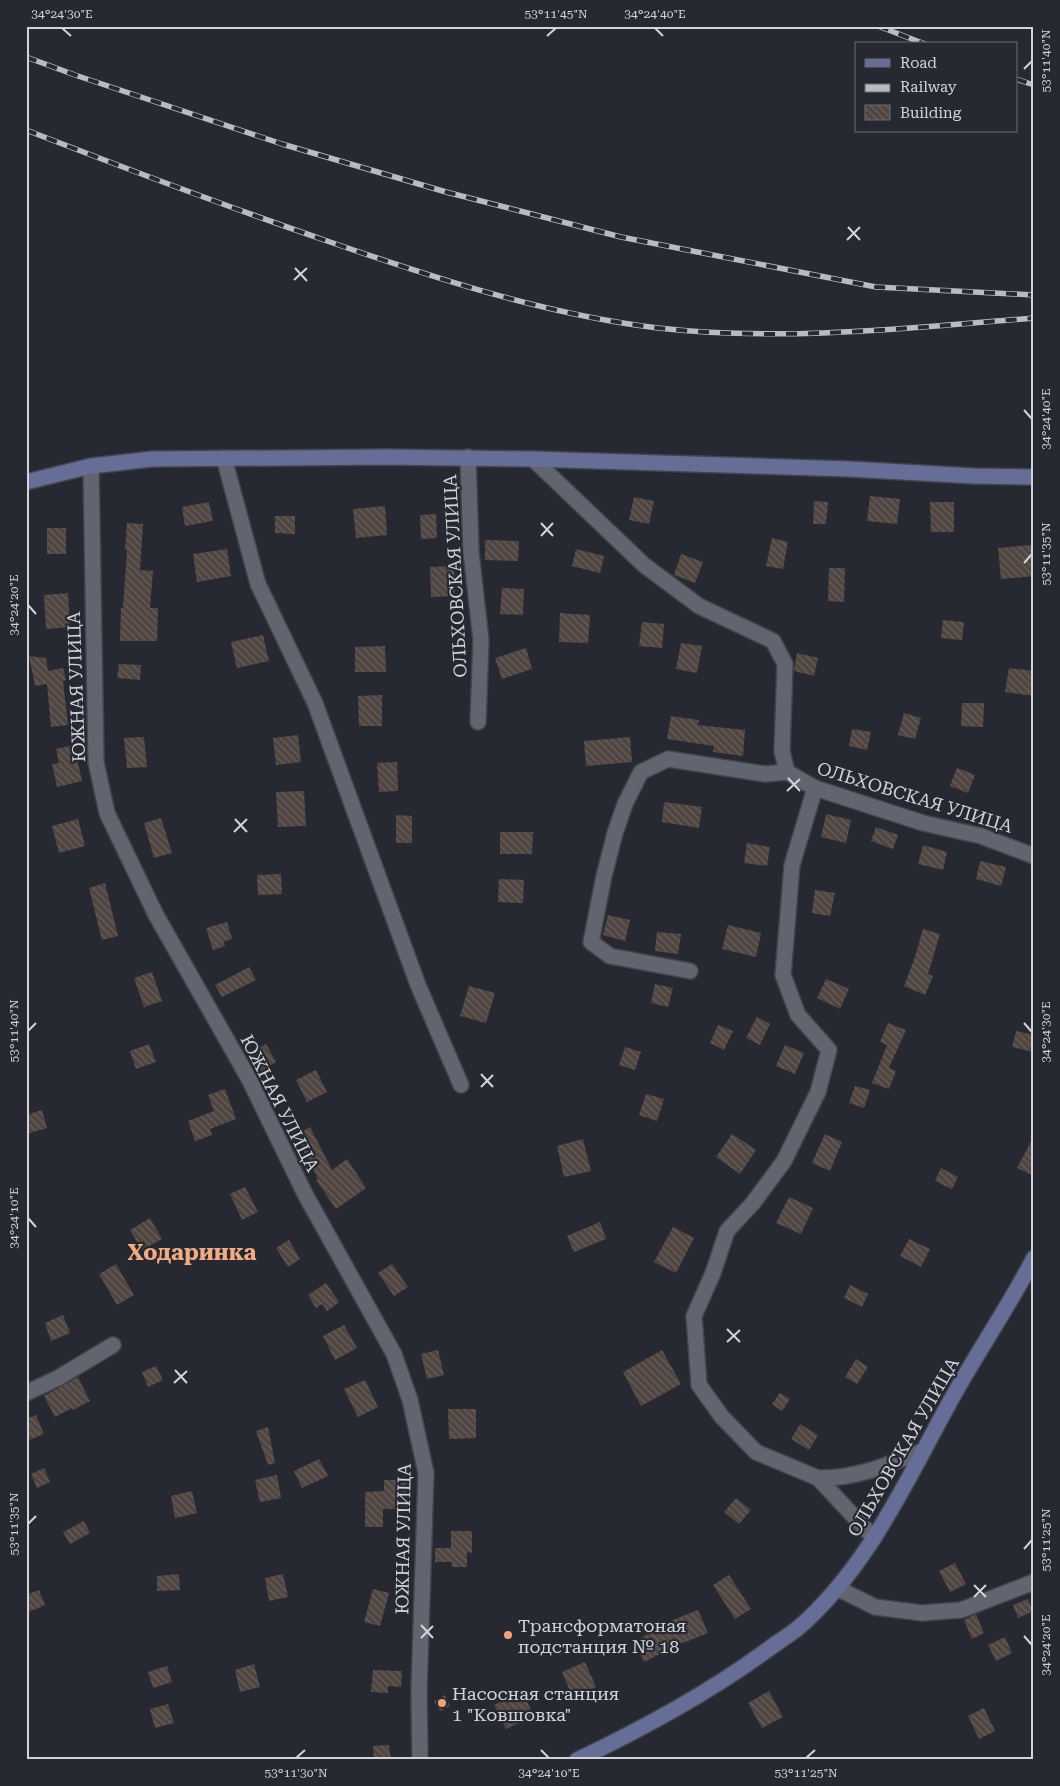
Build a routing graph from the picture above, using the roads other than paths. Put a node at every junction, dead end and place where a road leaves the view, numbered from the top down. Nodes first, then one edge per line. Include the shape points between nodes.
1 (468, 457) junction
2 (224, 458) junction
3 (533, 459) junction
4 (91, 466) junction
5 (1034, 477) edge
6 (26, 482) edge
7 (478, 722) dead end
8 (787, 772) junction
9 (815, 788) junction
10 (1034, 856) edge
11 (690, 971) dead end
12 (462, 1085) dead end
13 (1034, 1258) edge
14 (113, 1345) dead end
15 (26, 1393) edge
16 (922, 1451) junction
17 (818, 1478) junction
18 (874, 1538) junction
19 (1034, 1582) edge
20 (837, 1588) junction
21 (420, 1760) edge
22 (577, 1760) edge

1 - 2 street
1 - 3 street
1 - 7 street, ОЛЬХОВСКАЯ УЛИЦА via 471,552 481,640
2 - 4 street via 152,458
2 - 12 street via 258,584 326,728 418,985
3 - 5 street
3 - 8 street via 644,565 699,606 773,641 785,664 782,751
4 - 6 street
4 - 21 street, ЮЖНАЯ УЛИЦА via 96,762 107,813 156,915 249,1080 305,1194 394,1354 410,1400 426,1473
8 - 9 street, ОЛЬХОВСКАЯ УЛИЦА
8 - 11 street via 765,774 668,759 641,772 625,804 604,876 591,942 610,956
9 - 10 street, ОЛЬХОВСКАЯ УЛИЦА via 923,823 981,836
9 - 17 street via 792,866 783,976 798,1015 829,1050 818,1092 784,1161 753,1204 727,1232 694,1316 699,1385 722,1417 756,1452
13 - 16 street, ОЛЬХОВСКАЯ УЛИЦА
14 - 15 street
16 - 17 street via 876,1470
16 - 18 street, ОЛЬХОВСКАЯ УЛИЦА
17 - 18 street
18 - 20 street, ОЛЬХОВСКАЯ УЛИЦА
19 - 20 street via 961,1610 922,1613 875,1608
20 - 22 street, ОЛЬХОВСКАЯ УЛИЦА via 797,1629 728,1679

